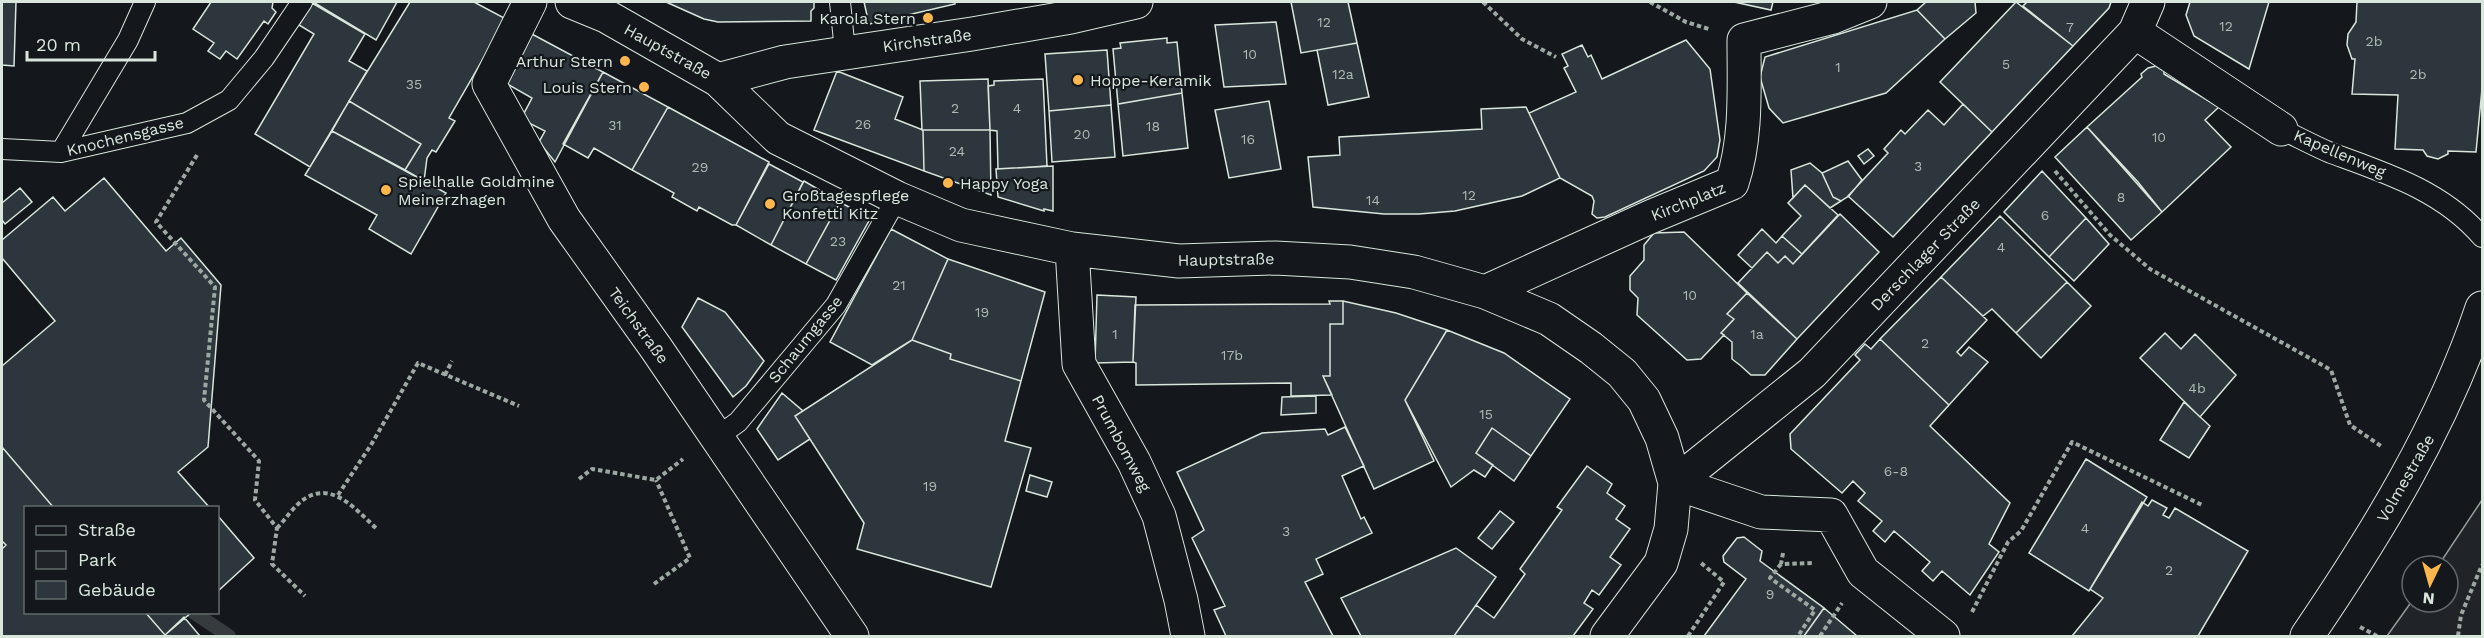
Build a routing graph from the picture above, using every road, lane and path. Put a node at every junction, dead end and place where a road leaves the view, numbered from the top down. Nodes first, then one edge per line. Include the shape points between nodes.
1 (146, 2) edge
2 (302, 2) edge
3 (530, 2) edge
4 (572, 2) edge
5 (840, 2) edge
6 (1136, 2) edge
7 (1483, 2) edge
8 (1650, 2) edge
9 (1870, 2) edge
10 (2148, 2) edge
11 (2135, 32) junction
12 (1744, 40) junction
13 (845, 51) junction
14 (1556, 57) dead end
15 (718, 80) junction
16 (2281, 129) joint
17 (2, 149) edge
18 (199, 152) dead end
19 (61, 153) junction
20 (2020, 153) junction
21 (897, 198) junction
22 (2482, 237) edge
23 (1072, 249) junction
24 (1485, 292) junction
25 (2482, 308) edge
26 (452, 361) dead end
27 (445, 375) junction
28 (519, 406) dead end
29 (717, 437) junction
30 (2412, 470) junction
31 (579, 479) dead end
32 (1675, 483) junction
33 (338, 495) junction
34 (2202, 505) dead end
35 (277, 528) junction
36 (377, 529) dead end
37 (1669, 537) junction
38 (1781, 564) dead end
39 (2482, 565) edge
40 (654, 584) dead end
41 (305, 597) dead end
42 (1970, 616) dead end
43 (852, 636) edge
44 (1188, 636) edge
45 (1607, 636) edge
46 (1688, 636) edge
47 (1798, 636) edge
48 (1943, 636) edge
49 (2307, 636) edge
50 (2458, 636) edge

1 - 19 lane
2 - 19 lane, Knochensgasse via 229,100 186,123
3 - 29 street, Teichstraße via 489,84 564,219
4 - 15 street, Hauptstraße via 606,16
5 - 13 lane
6 - 13 street, Kirchstraße via 1016,27
7 - 14 path via 1522,39
8 - 12 path via 1686,22
9 - 12 street via 1833,17
10 - 11 street, Derschlager Straße
11 - 16 street, Kapellenweg
11 - 20 street, Derschlager Straße
12 - 24 street, Kirchplatz via 1743,126 1732,183
13 - 15 street, Kirchstraße
15 - 21 street, Hauptstraße via 778,138
16 - 22 lane, Kapellenweg via 2422,189 2463,215
17 - 19 lane, Knochensgasse
18 - 35 path via 156,222 215,287 204,400 259,461 255,500
20 - 30 path via 2056,172 2110,235 2150,269 2331,370 2350,425
20 - 32 street, Derschlager Straße via 1812,373
21 - 23 street, Hauptstraße via 961,225
21 - 29 lane, Schaumgasse via 836,305 738,422
23 - 24 street, Hauptstraße via 1179,261 1275,258 1350,262 1414,272
23 - 44 street, Prumbomweg via 1078,364 1134,462 1159,516
24 - 32 street, Hauptstraße via 1549,319 1622,373 1644,400 1662,438
25 - 30 street, Volmestraße via 2467,354
26 - 27 path
27 - 28 path
27 - 33 path via 418,363 372,445
29 - 43 street, Teichstraße
30 - 49 street, Volmestraße
31 - 40 path via 592,469 656,480 690,558
32 - 37 street, Hauptstraße
32 - 48 street via 1761,512 1831,515 1863,572
33 - 35 path via 307,497
33 - 36 path
34 - 42 path via 2072,442 2021,531 2008,542
35 - 41 path via 272,564
37 - 45 street, Hauptstraße via 1661,563
37 - 46 path via 1724,582
38 - 47 path via 1770,578 1815,610
39 - 50 path via 2461,615

